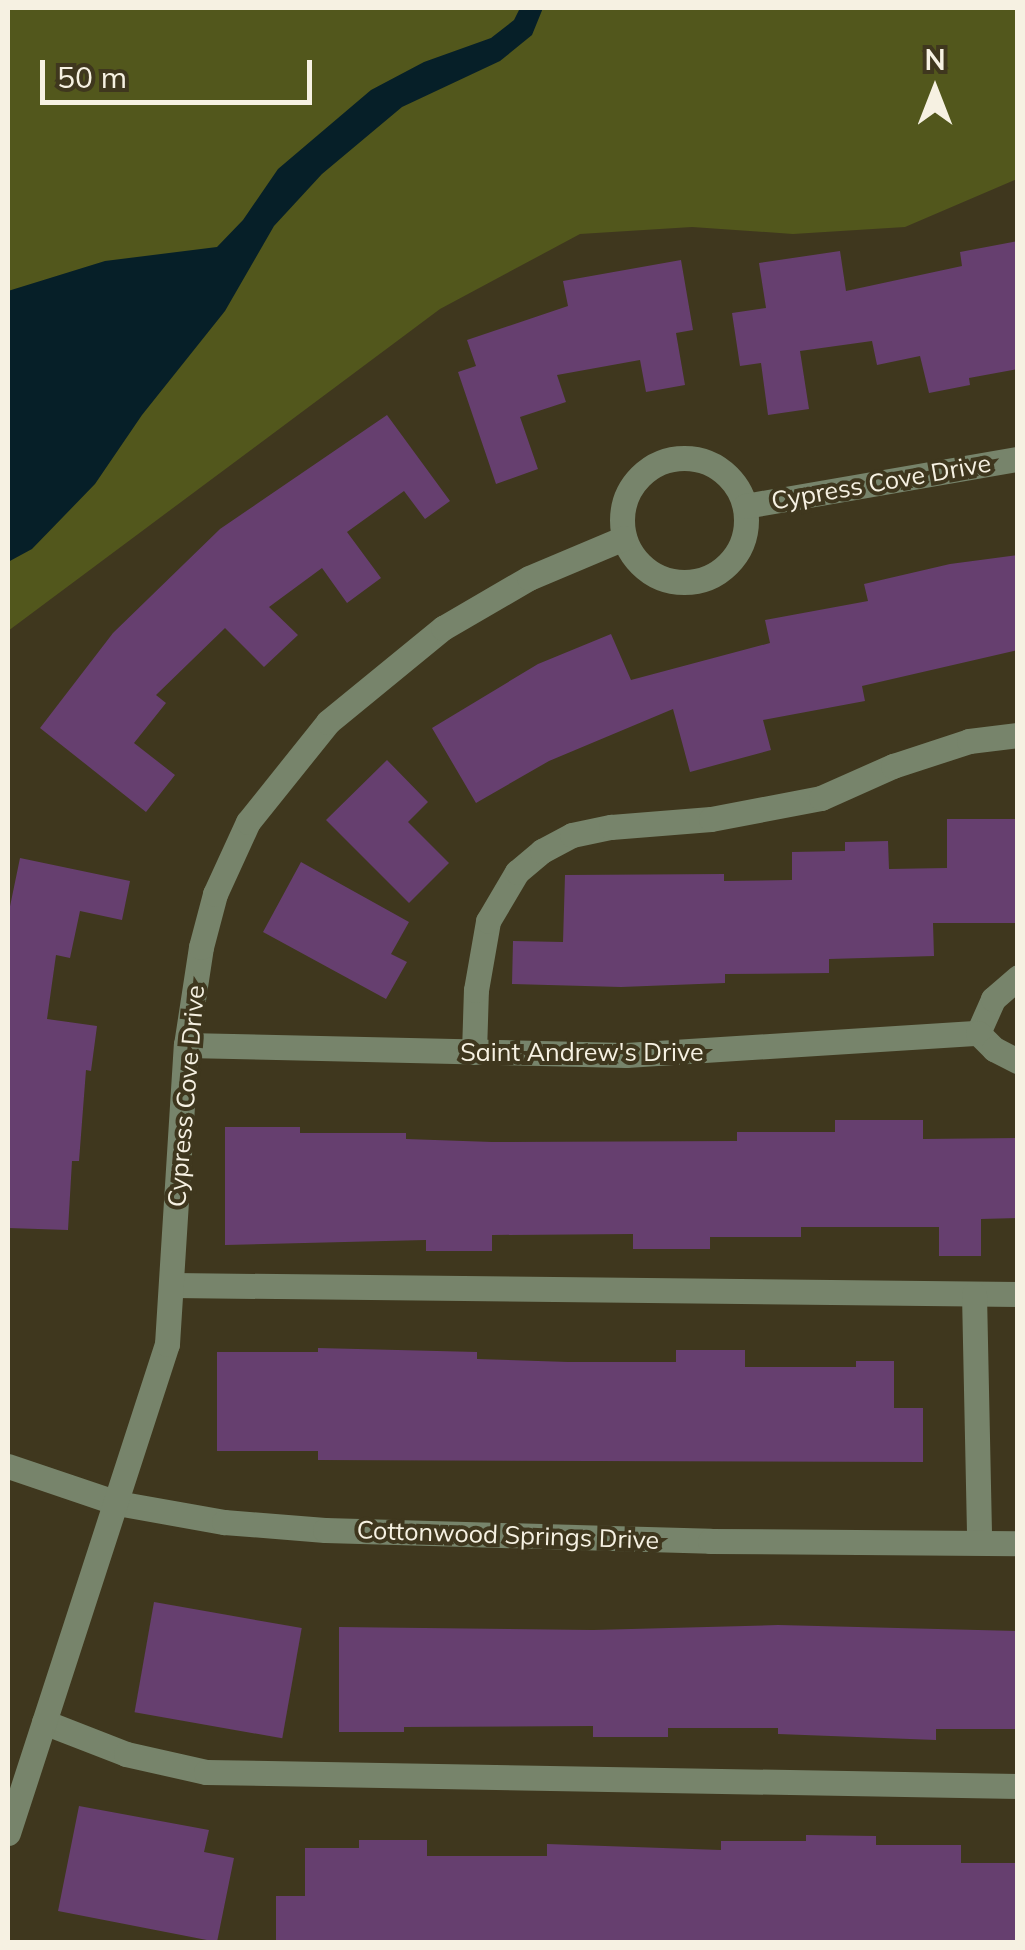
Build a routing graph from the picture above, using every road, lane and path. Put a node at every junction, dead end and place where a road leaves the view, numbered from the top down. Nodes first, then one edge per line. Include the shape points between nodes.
1 (1018, 459) edge
2 (746, 506) junction
3 (624, 538) junction
4 (1018, 735) edge
5 (1018, 976) edge
6 (978, 1033) junction
7 (186, 1044) junction
8 (474, 1052) junction
9 (1018, 1061) edge
10 (173, 1284) junction
11 (974, 1294) junction
12 (1018, 1294) edge
13 (8, 1466) edge
14 (116, 1503) junction
15 (980, 1540) junction
16 (1018, 1543) edge
17 (44, 1722) junction
18 (1018, 1786) edge
19 (8, 1834) edge

1 - 2 street, Cypress Cove Drive
2 - 3 street, Cypress Cove Drive via 738,552 700,580 676,582 653,574
2 - 3 street, Cypress Cove Drive via 717,467 693,458 668,460 646,470 630,489 622,513
3 - 7 street, Cypress Cove Drive via 529,578 443,628 328,722 294,760 248,822 215,894
4 - 8 street via 969,740 821,798 730,816 611,827 542,851 517,872 488,921
5 - 6 street via 993,999
6 - 8 street, Saint Andrew's Drive via 724,1052
6 - 9 street
7 - 8 street, Saint Andrew's Drive
7 - 10 street, Cypress Cove Drive
10 - 11 street
10 - 14 street, Cypress Cove Drive via 167,1344
11 - 12 street
11 - 15 street
13 - 14 street, Cottonwood Springs Drive
14 - 15 street, Cottonwood Springs Drive via 324,1530 710,1542
14 - 17 street, Cypress Cove Drive
15 - 16 street, Cottonwood Springs Drive
17 - 18 street via 126,1754 206,1772
17 - 19 street, Cypress Cove Drive

